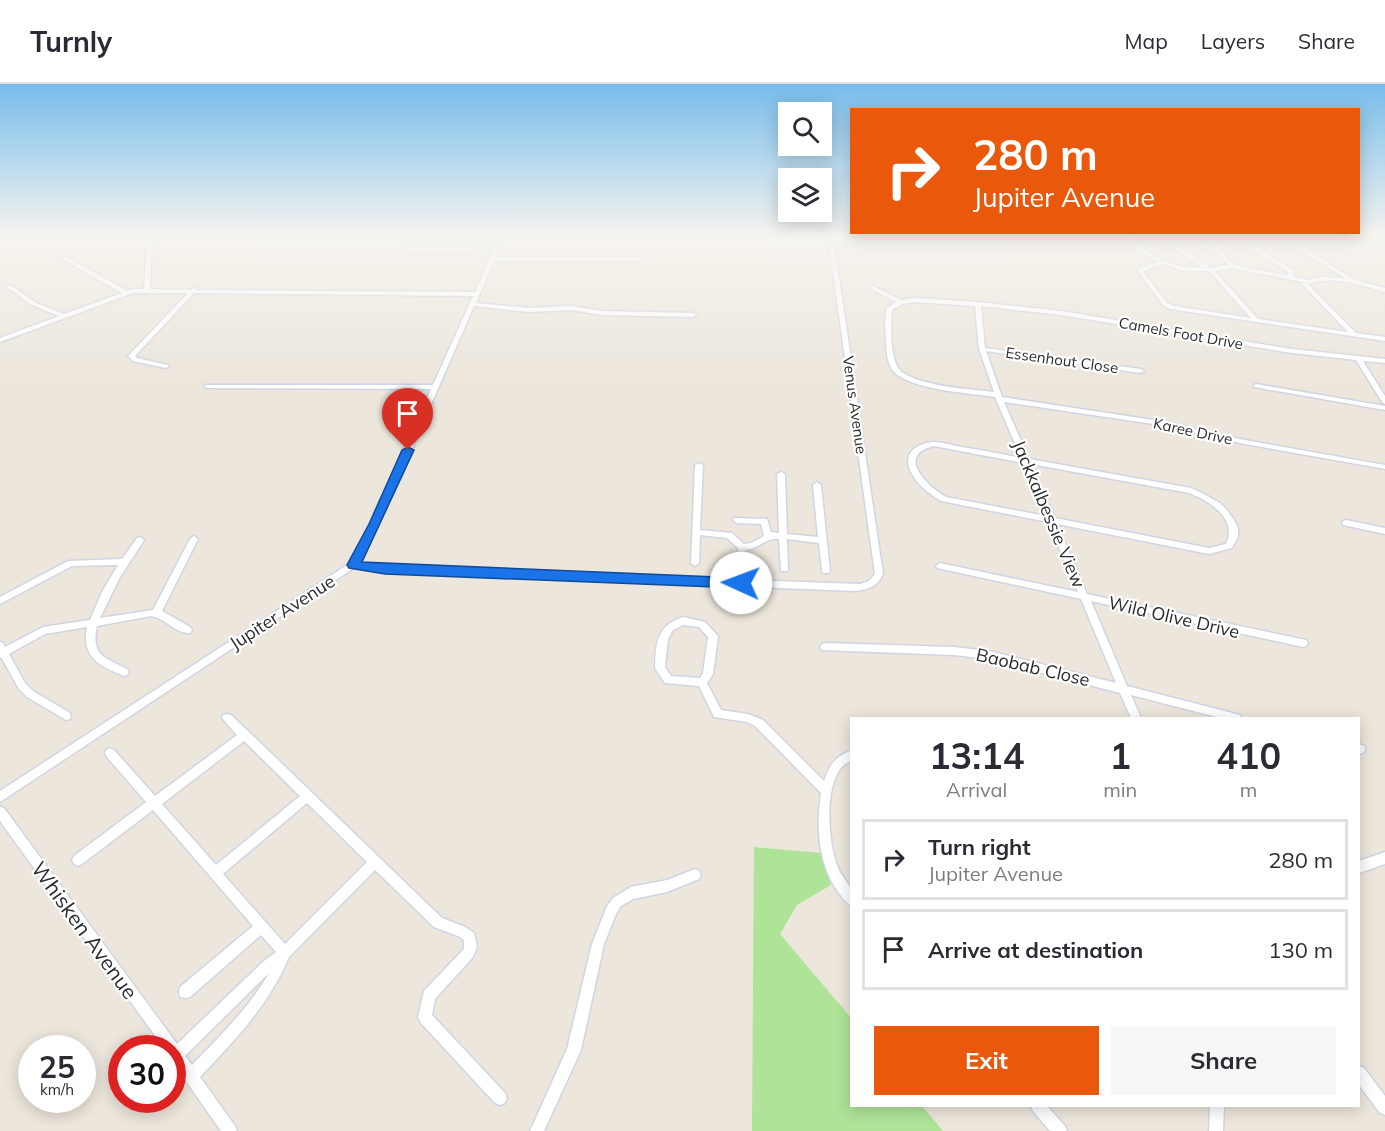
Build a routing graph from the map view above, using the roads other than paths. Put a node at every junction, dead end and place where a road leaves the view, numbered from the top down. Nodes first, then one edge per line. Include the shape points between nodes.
1 (114, 286) edge
2 (147, 286) edge
3 (480, 286) edge
4 (838, 286) edge
5 (1152, 286) edge
6 (1225, 286) edge
7 (1306, 286) edge
8 (1368, 286) edge
9 (10, 287) dead end
10 (873, 288) dead end
11 (147, 290) junction
12 (194, 290) junction
13 (1385, 290) edge
14 (125, 292) junction
15 (476, 294) junction
16 (900, 302) junction
17 (472, 304) junction
18 (978, 304) junction
19 (693, 315) dead end
20 (64, 316) junction
21 (1257, 321) junction
22 (1354, 334) junction
23 (1385, 339) edge
24 (0, 340) edge
25 (982, 348) junction
26 (1359, 359) junction
27 (1385, 361) edge
28 (166, 366) dead end
29 (1142, 371) dead end
30 (207, 386) dead end
31 (1256, 386) dead end
32 (436, 387) junction
33 (999, 397) junction
34 (1385, 402) edge
35 (1385, 408) edge
36 (1027, 462) junction
37 (699, 465) dead end
38 (1385, 467) edge
39 (781, 474) dead end
40 (817, 485) dead end
41 (1052, 519) junction
42 (737, 520) dead end
43 (1346, 523) dead end
44 (1385, 531) edge
45 (696, 532) junction
46 (768, 536) junction
47 (782, 536) junction
48 (194, 539) dead end
49 (140, 540) dead end
50 (822, 540) junction
51 (742, 547) junction
52 (124, 562) junction
53 (695, 563) dead end
54 (353, 565) junction
55 (940, 566) dead end
56 (784, 568) dead end
57 (826, 571) dead end
58 (741, 583) junction
59 (1084, 596) junction
60 (0, 601) edge
61 (156, 613) junction
62 (93, 622) junction
63 (186, 630) dead end
64 (1303, 643) dead end
65 (825, 647) dead end
66 (1, 650) edge
67 (124, 672) dead end
68 (702, 682) junction
69 (1124, 689) junction
70 (66, 716) dead end
71 (1136, 717) edge
72 (1232, 717) edge
73 (227, 718) dead end
74 (245, 735) junction
75 (110, 753) dead end
76 (850, 755) edge
77 (826, 791) junction
78 (0, 797) edge
79 (307, 797) junction
80 (153, 803) junction
81 (0, 812) edge
82 (1385, 858) edge
83 (78, 860) dead end
84 (374, 863) junction
85 (1360, 867) edge
86 (215, 873) junction
87 (695, 875) dead end
88 (850, 897) edge
89 (262, 926) junction
90 (285, 953) junction
91 (186, 992) dead end
92 (161, 1035) edge
93 (186, 1039) edge
94 (186, 1067) edge
95 (1360, 1074) edge
96 (192, 1075) junction
97 (500, 1098) dead end
98 (1039, 1107) edge
99 (1217, 1107) edge
100 (1385, 1108) edge
101 (230, 1131) edge
102 (537, 1131) edge
103 (1060, 1131) edge
104 (1216, 1131) edge

1 - 14 street
2 - 11 street
3 - 15 street, Jupiter Avenue
4 - 58 street, Venus Avenue via 879,574 873,583 861,587
5 - 21 street via 1167,306
6 - 21 street
7 - 22 street
8 - 13 street
9 - 20 street via 34,304
10 - 16 street
11 - 12 street
11 - 14 street
12 - 15 street
12 - 28 street via 131,356
14 - 20 street
15 - 17 street, Jupiter Avenue
16 - 18 street, Camels Foot Drive
16 - 33 street, Karee Drive via 889,311 895,369 922,382
17 - 19 street
17 - 32 street, Jupiter Avenue
18 - 25 street, Jackkalbessie View
18 - 26 street, Camels Foot Drive
20 - 24 street
21 - 22 street
22 - 23 street
25 - 29 street, Essenhout Close
25 - 33 street, Jackkalbessie View
26 - 27 street, Camels Foot Drive
26 - 34 street
30 - 32 street
31 - 35 street
32 - 54 street, Jupiter Avenue
33 - 36 street, Jackkalbessie View
33 - 38 street, Karee Drive via 1160,423
36 - 41 street, Jackkalbessie View
36 - 41 street via 934,444 917,449 912,459 915,474 937,496
36 - 41 street via 1196,492 1226,513 1235,537 1229,546 1209,551
37 - 45 street
39 - 47 street
40 - 50 street
41 - 59 street, Jackkalbessie View
42 - 46 street via 764,521
43 - 44 street
45 - 51 street via 729,535
45 - 53 street
46 - 47 street
46 - 51 street via 753,546
47 - 50 street
47 - 56 street
48 - 61 street
49 - 52 street
50 - 57 street
51 - 58 street
52 - 60 street via 71,563
52 - 62 street
54 - 58 street
54 - 78 street, Jupiter Avenue
55 - 59 street, Wild Olive Drive
59 - 64 street, Wild Olive Drive
59 - 69 street, Jackkalbessie View
61 - 62 street
61 - 63 street
62 - 66 street via 43,631
62 - 67 street via 90,647 95,655
65 - 69 street, Baobab Close via 973,652
66 - 70 street via 22,686
68 - 68 street via 672,681 662,674 661,645 671,624 697,622 711,631 712,656
68 - 77 street via 718,714 759,723
69 - 71 street, Jackkalbessie View
69 - 72 street, Baobab Close
73 - 74 street
74 - 79 street
74 - 80 street
75 - 80 street
76 - 77 street via 834,766 827,778
77 - 88 street via 828,857
79 - 84 street
79 - 86 street
80 - 83 street
80 - 86 street
81 - 92 street, Whisken Avenue
82 - 85 street
84 - 90 street
84 - 97 street via 438,923 470,937 469,953 429,996 425,1017
86 - 89 street
87 - 102 street via 667,886 631,893 611,910 598,944 574,1050
89 - 90 street
89 - 91 street
90 - 93 street
90 - 96 street via 276,979
94 - 96 street, Whisken Avenue
95 - 100 street
96 - 101 street, Whisken Avenue
98 - 103 street
99 - 104 street

